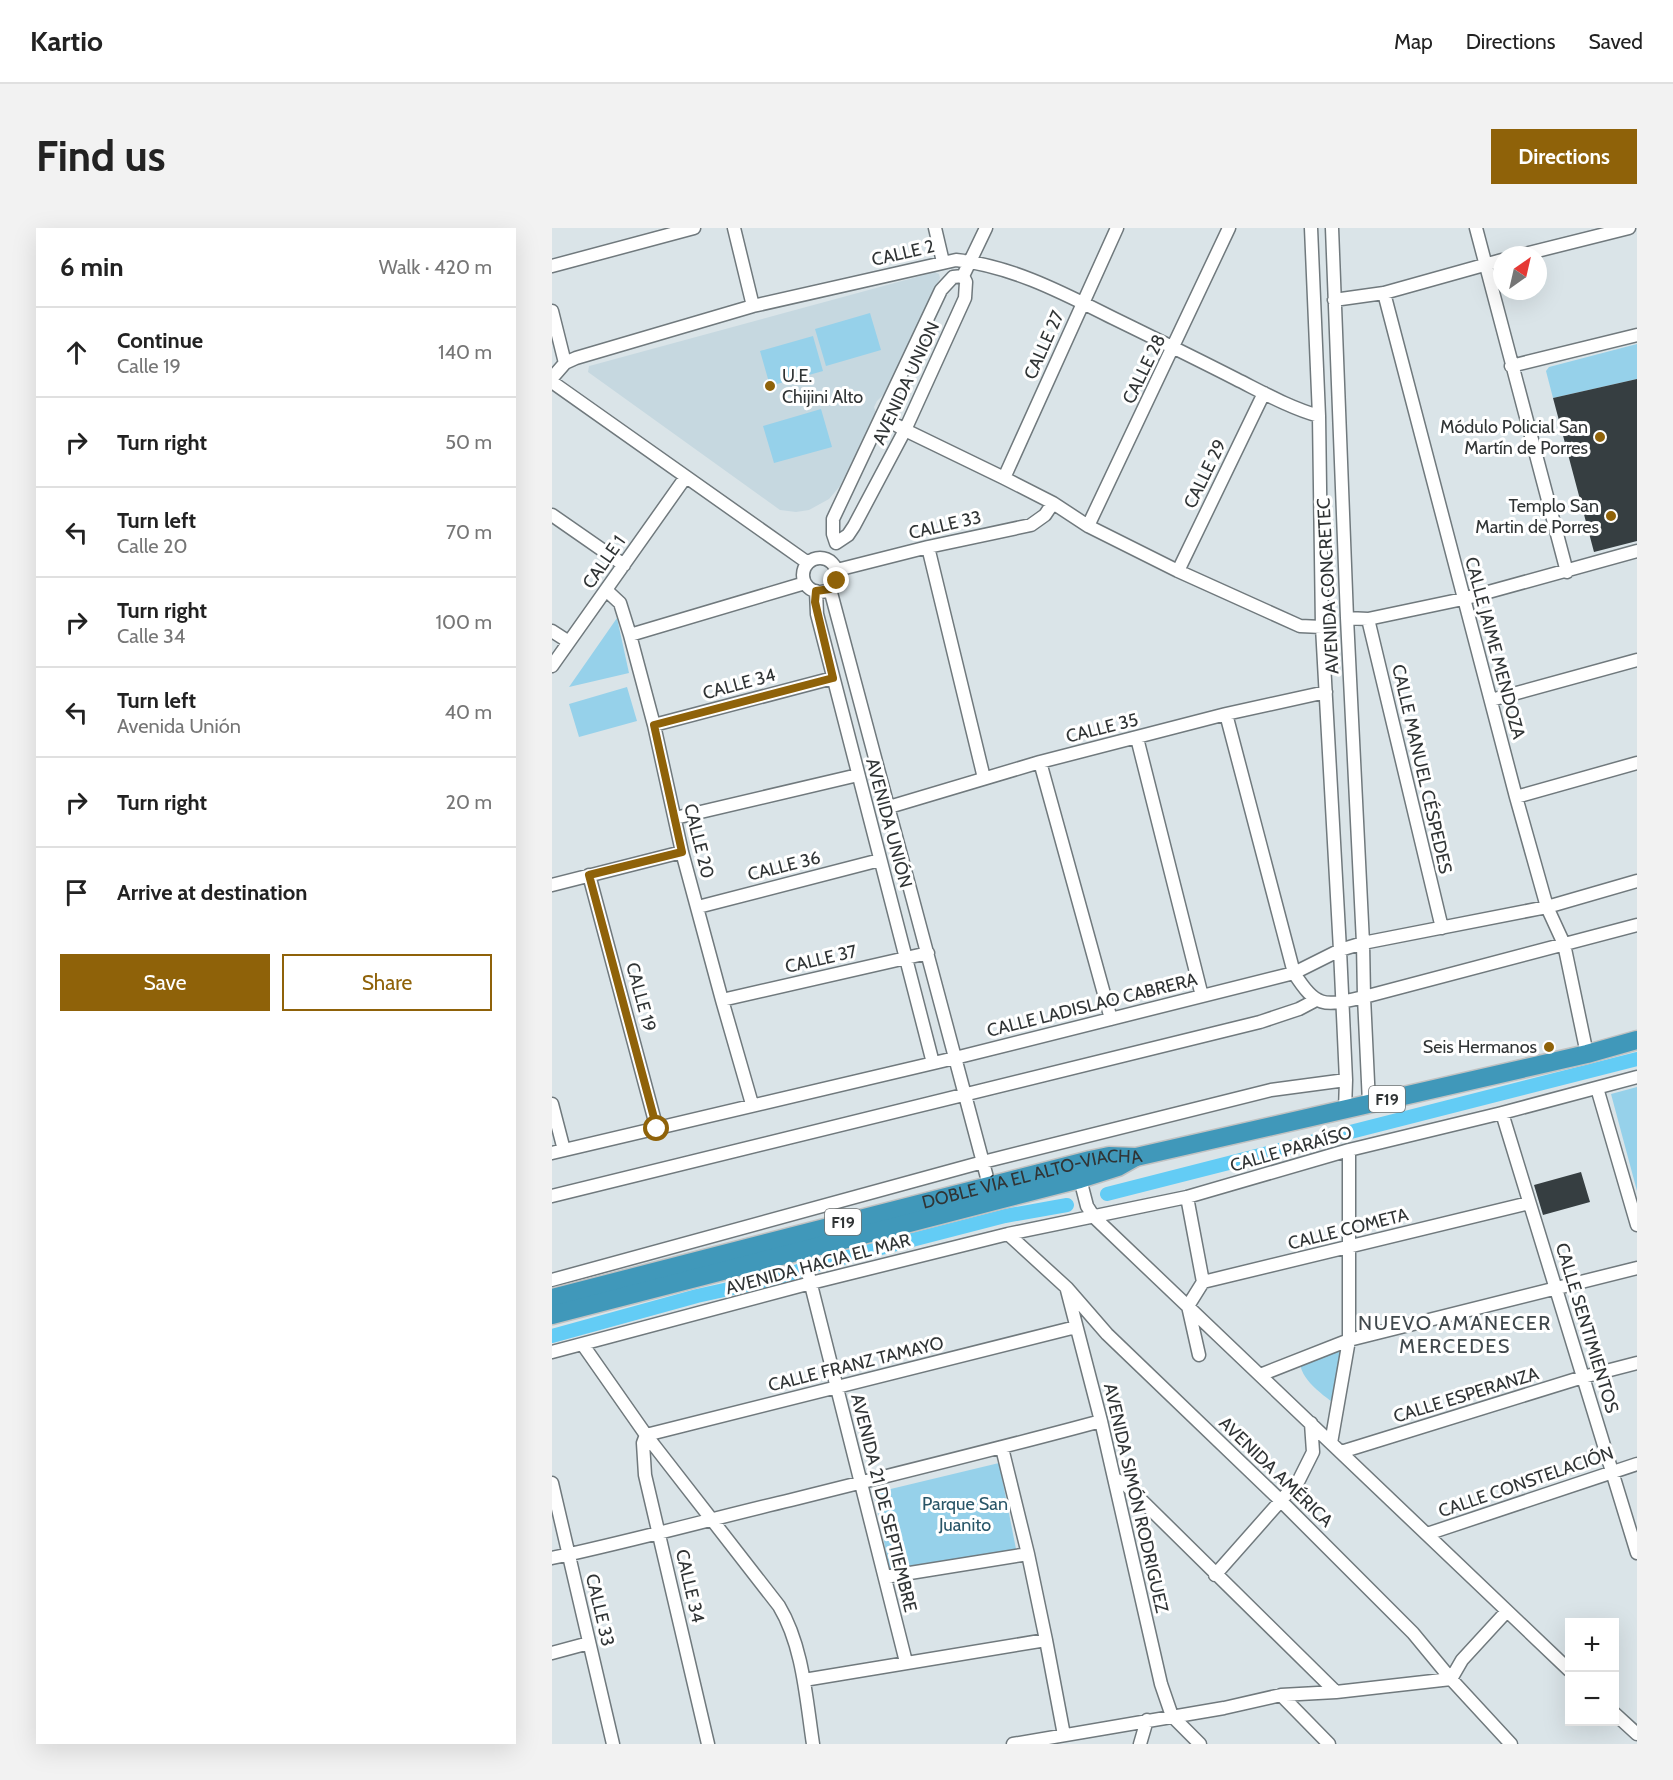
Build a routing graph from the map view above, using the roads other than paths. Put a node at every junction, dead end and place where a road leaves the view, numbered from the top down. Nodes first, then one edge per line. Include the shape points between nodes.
1 (694, 228) edge
2 (734, 228) edge
3 (935, 228) edge
4 (986, 228) edge
5 (1117, 228) edge
6 (1229, 228) edge
7 (1311, 228) edge
8 (1332, 228) edge
9 (1476, 228) edge
10 (1629, 228) edge
11 (1547, 248) edge
12 (970, 261) junction
13 (943, 262) junction
14 (1493, 262) edge
15 (1486, 264) junction
16 (552, 266) edge
17 (963, 276) junction
18 (1384, 293) junction
19 (1334, 300) junction
20 (1083, 302) junction
21 (753, 306) junction
22 (552, 312) edge
23 (1637, 335) edge
24 (1174, 348) junction
25 (565, 363) junction
26 (1511, 366) junction
27 (552, 380) edge
28 (1264, 393) junction
29 (1318, 416) junction
30 (882, 417) junction
31 (905, 430) junction
32 (685, 478) junction
33 (1004, 478) junction
34 (1053, 503) junction
35 (552, 515) edge
36 (1088, 526) junction
37 (836, 543) junction
38 (928, 547) junction
39 (1637, 551) edge
40 (827, 560) junction
41 (808, 563) junction
42 (624, 565) junction
43 (837, 570) junction
44 (1178, 571) junction
45 (1566, 572) junction
46 (805, 583) junction
47 (830, 589) junction
48 (606, 590) junction
49 (816, 591) junction
50 (1463, 599) junction
51 (1347, 618) junction
52 (1368, 619) junction
53 (1322, 627) junction
54 (552, 630) edge
55 (630, 635) junction
56 (569, 642) junction
57 (1637, 660) edge
58 (552, 666) edge
59 (833, 678) junction
60 (1326, 692) junction
61 (1491, 700) junction
62 (1226, 714) junction
63 (654, 725) junction
64 (1137, 738) junction
65 (1040, 762) junction
66 (1637, 763) edge
67 (858, 775) junction
68 (984, 778) junction
69 (1516, 796) junction
70 (889, 807) junction
71 (675, 818) junction
72 (682, 852) junction
73 (880, 860) junction
74 (589, 875) junction
75 (1637, 881) edge
76 (552, 885) edge
77 (698, 907) junction
78 (1547, 908) junction
79 (1637, 925) edge
80 (1442, 928) junction
81 (1364, 943) junction
82 (1564, 944) junction
83 (1340, 950) junction
84 (928, 953) junction
85 (906, 957) junction
86 (1294, 973) junction
87 (1202, 996) junction
88 (1364, 997) junction
89 (722, 1000) junction
90 (1316, 1000) junction
91 (1342, 1002) junction
92 (1111, 1019) junction
93 (1637, 1040) edge
94 (1587, 1054) junction
95 (956, 1058) junction
96 (933, 1063) junction
97 (1637, 1077) edge
98 (1346, 1080) junction
99 (1597, 1088) junction
100 (965, 1094) junction
101 (1369, 1103) junction
102 (552, 1104) edge
103 (752, 1104) junction
104 (1345, 1110) junction
105 (1502, 1113) junction
106 (657, 1129) junction
107 (1349, 1150) junction
108 (558, 1152) edge
109 (1136, 1157) junction
110 (983, 1162) junction
111 (989, 1185) junction
112 (1081, 1185) junction
113 (552, 1196) edge
114 (1187, 1197) junction
115 (1529, 1203) junction
116 (1094, 1217) junction
117 (1637, 1225) edge
118 (1008, 1234) junction
119 (1350, 1248) junction
120 (803, 1254) junction
121 (1637, 1268) edge
122 (810, 1279) junction
123 (552, 1280) edge
124 (1203, 1282) junction
125 (1067, 1288) junction
126 (1556, 1289) junction
127 (552, 1298) edge
128 (1188, 1306) junction
129 (552, 1315) edge
130 (1076, 1327) junction
131 (1349, 1340) junction
132 (583, 1346) junction
133 (552, 1352) edge
134 (1199, 1355) dead end
135 (1637, 1364) edge
136 (1260, 1375) junction
137 (1583, 1377) junction
138 (836, 1388) junction
139 (1101, 1421) junction
140 (1311, 1424) junction
141 (646, 1435) junction
142 (1331, 1443) junction
143 (1002, 1448) junction
144 (1341, 1452) junction
145 (1637, 1464) edge
146 (1612, 1471) junction
147 (1114, 1478) junction
148 (861, 1482) junction
149 (552, 1484) edge
150 (1280, 1500) junction
151 (713, 1519) junction
152 (660, 1534) junction
153 (1427, 1534) junction
154 (1637, 1553) edge
155 (1028, 1554) junction
156 (568, 1555) junction
157 (552, 1558) edge
158 (1215, 1575) junction
159 (885, 1577) junction
160 (1507, 1611) junction
161 (1046, 1640) junction
162 (589, 1643) junction
163 (552, 1653) edge
164 (906, 1662) junction
165 (1565, 1666) edge
166 (1451, 1679) junction
167 (804, 1680) junction
168 (1336, 1692) junction
169 (1281, 1695) junction
170 (1172, 1716) junction
171 (1619, 1717) edge
172 (1147, 1720) junction
173 (1636, 1732) edge
174 (1064, 1735) junction
175 (1504, 1742) edge
176 (613, 1744) edge
177 (708, 1744) edge
178 (813, 1744) edge
179 (1014, 1744) edge
180 (1140, 1744) edge
181 (1200, 1744) edge
182 (1329, 1744) edge

1 - 16 street
2 - 21 street
3 - 13 street
4 - 12 street, AVENIDA UNION
5 - 20 street, CALLE 27
6 - 24 street, CALLE 28
7 - 29 street
8 - 19 street, AVENIDA CONCRETEC
9 - 15 street
10 - 11 street
12 - 13 street, CALLE 2
12 - 17 street, AVENIDA UNION
12 - 20 street, CALLE 2 via 1032,280
13 - 21 street, CALLE 2
14 - 15 street
15 - 18 street
15 - 26 street
17 - 30 street via 953,277 941,290
17 - 31 street, AVENIDA UNION via 965,298
18 - 19 street
18 - 50 street, CALLE JAIME MENDOZA
19 - 51 street, AVENIDA CONCRETEC
20 - 24 street, CALLE 2
20 - 33 street, CALLE 27
21 - 25 street, CALLE 2
22 - 25 street
23 - 26 street
24 - 28 street, CALLE 2
24 - 36 street, CALLE 28
25 - 27 street, CALLE 2
26 - 45 street
27 - 32 street
28 - 29 street, CALLE 2
28 - 44 street, CALLE 29
29 - 53 street
30 - 31 street
30 - 37 street via 833,519
31 - 33 street
31 - 37 street, AVENIDA UNION via 854,526
32 - 41 street
32 - 42 street, CALLE 1
33 - 34 street
34 - 36 street
34 - 38 street, CALLE 33 via 1031,525
35 - 42 street
36 - 44 street
37 - 40 street
38 - 43 street, CALLE 33
38 - 68 street
39 - 45 street
40 - 41 street via 817,558
40 - 43 street
41 - 46 street via 803,573
42 - 48 street, CALLE 1
43 - 47 street via 837,581
44 - 53 street via 1300,626
45 - 50 street
46 - 49 street
46 - 55 street
47 - 49 street
47 - 70 street
48 - 55 street, CALLE 20 via 620,603
48 - 56 street, CALLE 1
49 - 59 street, AVENIDA UNIÓN via 817,614
50 - 52 street
50 - 61 street, CALLE JAIME MENDOZA
51 - 52 street
51 - 81 street, AVENIDA CONCRETEC
52 - 80 street, CALLE MANUEL CÉSPEDES
53 - 60 street
54 - 56 street
55 - 63 street, CALLE 20
56 - 58 street, CALLE 1
57 - 61 street
59 - 63 street, CALLE 34
59 - 67 street, AVENIDA UNIÓN
60 - 62 street, CALLE 35
60 - 83 street
61 - 69 street, CALLE JAIME MENDOZA
62 - 64 street, CALLE 35
62 - 86 street
63 - 71 street, CALLE 20
64 - 65 street, CALLE 35
64 - 87 street
65 - 68 street, CALLE 35
65 - 92 street
66 - 69 street
67 - 71 street
67 - 73 street, AVENIDA UNIÓN
68 - 70 street, CALLE 35
69 - 78 street, CALLE JAIME MENDOZA
70 - 84 street
71 - 72 street, CALLE 20
72 - 74 street
72 - 77 street, CALLE 20
73 - 77 street, CALLE 36
73 - 85 street, AVENIDA UNIÓN
74 - 76 street
74 - 106 street, CALLE 19
75 - 78 street, CALLE LADISLAO CABRERA
77 - 89 street, CALLE 20
78 - 80 street, CALLE LADISLAO CABRERA
78 - 82 street, CALLE JAIME MENDOZA
79 - 82 street
80 - 81 street, CALLE LADISLAO CABRERA
81 - 83 street, CALLE LADISLAO CABRERA
81 - 88 street, AVENIDA CONCRETEC
82 - 88 street
82 - 94 street, CALLE JAIME MENDOZA
83 - 86 street, CALLE LADISLAO CABRERA
83 - 91 street
84 - 85 street, CALLE 37
84 - 95 street
85 - 89 street, CALLE 37
85 - 96 street, AVENIDA UNIÓN
86 - 87 street, CALLE LADISLAO CABRERA
86 - 90 street
87 - 92 street, CALLE LADISLAO CABRERA
88 - 91 street
88 - 101 street, AVENIDA CONCRETEC
89 - 103 street, CALLE 20
90 - 91 street via 1328,1004
90 - 100 street via 1260,1022
91 - 98 street
92 - 95 street, CALLE LADISLAO CABRERA
93 - 94 highway, F19
94 - 101 highway, F19
95 - 96 street, CALLE LADISLAO CABRERA
95 - 100 street
96 - 103 street, CALLE LADISLAO CABRERA
97 - 99 street, CALLE PARAÍSO
98 - 104 street
98 - 110 street via 1271,1090
99 - 105 street, CALLE PARAÍSO
99 - 117 street
100 - 110 street
100 - 113 street
101 - 104 highway, F19
102 - 108 street
103 - 106 street, CALLE LADISLAO CABRERA
104 - 109 highway, F19
105 - 107 street, CALLE PARAÍSO
105 - 115 street, CALLE SENTIMIENTOS
106 - 108 street, CALLE LADISLAO CABRERA
107 - 114 street, CALLE PARAÍSO
107 - 119 street
109 - 111 highway, DOBLE VÍA EL ALTO-VIACHA / F19 via 1109,1156
109 - 112 highway, DOBLE VÍA EL ALTO-VIACHA / F19
110 - 111 street
110 - 123 street
111 - 127 highway, DOBLE VÍA EL ALTO-VIACHA / F19
112 - 116 street
112 - 120 highway, DOBLE VÍA EL ALTO-VIACHA / F19
114 - 116 street, CALLE PARAÍSO
114 - 124 street
115 - 119 street, CALLE COMETA
115 - 126 street, CALLE SENTIMIENTOS
116 - 118 street, AVENIDA HACIA EL MAR
116 - 128 street
118 - 122 street, AVENIDA HACIA EL MAR
118 - 125 street, AVENIDA AMÉRICA
119 - 124 street, CALLE COMETA
119 - 131 street
120 - 122 street, AVENIDA 21 DE SEPTIEMBRE
120 - 129 highway, DOBLE VÍA EL ALTO-VIACHA / F19
121 - 126 street
122 - 132 street, AVENIDA HACIA EL MAR
122 - 138 street, AVENIDA 21 DE SEPTIEMBRE
124 - 128 street
125 - 130 street, AVENIDA SIMÓN RODRIGUEZ
125 - 150 street, AVENIDA AMÉRICA via 1107,1334
126 - 131 street
126 - 137 street, CALLE SENTIMIENTOS
128 - 134 street
128 - 136 street
130 - 138 street, CALLE FRANZ TAMAYO
130 - 139 street, AVENIDA SIMÓN RODRIGUEZ
131 - 136 street
131 - 142 street
132 - 133 street, AVENIDA HACIA EL MAR
132 - 141 street
135 - 137 street, CALLE ESPERANZA
136 - 140 street
137 - 144 street, CALLE ESPERANZA
137 - 146 street, CALLE SENTIMIENTOS
138 - 141 street, CALLE FRANZ TAMAYO
138 - 148 street, AVENIDA 21 DE SEPTIEMBRE
139 - 143 street
139 - 147 street, AVENIDA SIMÓN RODRIGUEZ
140 - 142 street
140 - 150 street via 1313,1452 1299,1480
141 - 151 street
141 - 152 street, CALLE 34 via 645,1475
142 - 144 street
143 - 148 street
143 - 155 street
144 - 153 street
145 - 146 street, CALLE CONSTELACIÓN
146 - 153 street, CALLE CONSTELACIÓN
146 - 154 street, CALLE SENTIMIENTOS
147 - 158 street
147 - 170 street, AVENIDA SIMÓN RODRIGUEZ via 1161,1684
148 - 151 street
148 - 159 street, AVENIDA 21 DE SEPTIEMBRE
149 - 156 street, CALLE 33
150 - 158 street
150 - 166 street, AVENIDA AMÉRICA via 1413,1633
151 - 152 street
151 - 167 street via 789,1623
152 - 156 street
152 - 177 street, CALLE 34
153 - 160 street
155 - 159 street
155 - 161 street
156 - 157 street
156 - 162 street, CALLE 33
158 - 168 street
159 - 164 street, AVENIDA 21 DE SEPTIEMBRE
160 - 165 street
160 - 166 street via 1462,1660
161 - 164 street
161 - 174 street
162 - 163 street
162 - 176 street, CALLE 33
164 - 167 street
166 - 168 street
166 - 175 street, AVENIDA AMÉRICA
167 - 178 street
168 - 169 street
169 - 170 street
169 - 182 street
170 - 172 street
170 - 181 street
171 - 173 street
172 - 174 street
172 - 180 street
174 - 179 street

